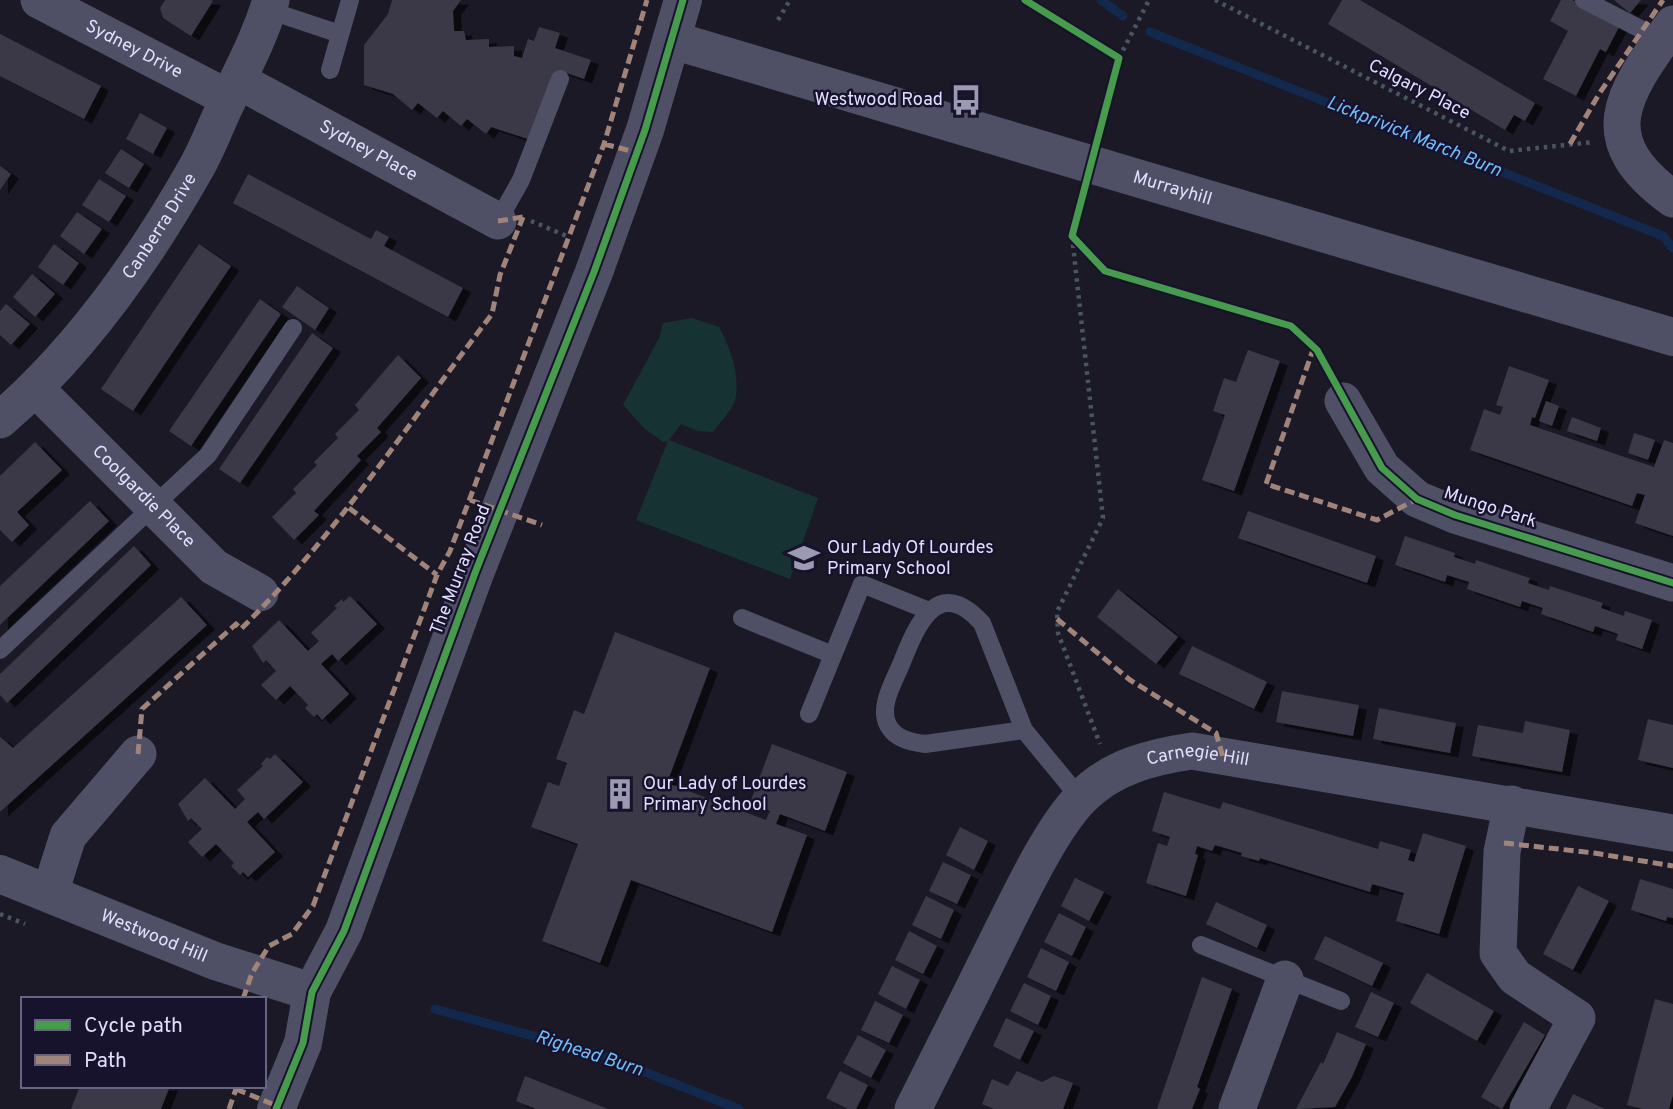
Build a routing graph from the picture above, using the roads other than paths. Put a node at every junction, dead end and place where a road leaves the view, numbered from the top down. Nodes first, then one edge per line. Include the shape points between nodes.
1 (38, 0) edge
2 (350, 0) edge
3 (683, 0) edge
4 (1584, 0) edge
5 (270, 5) edge
6 (1667, 32) edge
7 (340, 34) junction
8 (672, 40) junction
9 (330, 70) dead end
10 (560, 79) dead end
11 (234, 90) junction
12 (1673, 199) edge
13 (510, 219) joint
14 (293, 328) dead end
15 (1673, 337) edge
16 (36, 389) junction
17 (1343, 401) dead end
18 (0, 420) edge
19 (154, 506) junction
20 (1673, 583) edge
21 (260, 593) dead end
22 (928, 610) junction
23 (742, 618) dead end
24 (0, 650) edge
25 (833, 655) junction
26 (809, 714) dead end
27 (1024, 730) junction
28 (138, 754) dead end
29 (1080, 799) junction
30 (1512, 804) junction
31 (1673, 833) edge
32 (0, 874) edge
33 (50, 893) junction
34 (1201, 944) dead end
35 (1285, 979) junction
36 (313, 992) junction
37 (1341, 1001) dead end
38 (276, 1109) edge
39 (913, 1109) edge
40 (1237, 1109) edge
41 (1528, 1109) edge

1 - 11 street, Sydney Drive
2 - 7 lane
3 - 8 street
4 - 6 lane
5 - 7 lane
5 - 11 street, Canberra Drive
6 - 12 street via 1624,105 1623,138 1635,165
7 - 9 lane
8 - 15 street, Murrayhill
8 - 36 street, The Murray Road via 594,272 475,573 344,931
10 - 13 lane
11 - 13 street, Sydney Place
11 - 16 street, Canberra Drive via 197,167 162,225
14 - 19 lane via 208,455
16 - 18 street, Canberra Drive
16 - 19 street, Coolgardie Place
17 - 20 street, Mungo Park via 1382,468 1417,499
19 - 21 street, Coolgardie Place via 214,566
19 - 24 lane
22 - 25 lane via 862,584
22 - 27 lane via 949,604 972,613 982,624
22 - 27 lane via 916,627 886,701 888,727 911,742 925,744
23 - 25 lane
25 - 26 lane
27 - 29 lane
28 - 33 street via 68,836
29 - 30 street, Carnegie Hill via 1112,774 1150,757 1192,751
29 - 39 street, Carnegie Hill via 1026,883
30 - 31 street, Carnegie Hill
30 - 41 street via 1502,852 1498,953 1515,977 1577,1018
32 - 33 street, Westwood Hill
33 - 36 street, Westwood Hill via 215,961
34 - 35 lane
35 - 37 lane
35 - 40 street
36 - 38 street, The Murray Road via 303,1043

